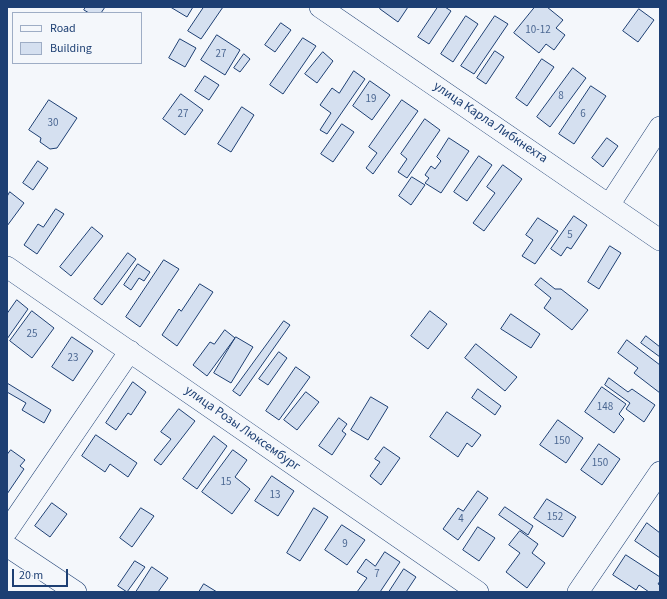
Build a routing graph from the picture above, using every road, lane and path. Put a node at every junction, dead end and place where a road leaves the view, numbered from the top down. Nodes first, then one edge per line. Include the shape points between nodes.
1 (320, 7) edge
2 (660, 127) edge
3 (609, 205) junction
4 (660, 240) edge
5 (7, 267) edge
6 (130, 351) junction
7 (660, 472) edge
8 (7, 530) edge
9 (7, 546) edge
10 (76, 592) edge
11 (478, 592) edge
12 (578, 592) edge

1 - 3 street, улица Карла Либкнехта
2 - 3 street
3 - 4 street, улица Карла Либкнехта
5 - 6 street, улица Розы Люксембург
6 - 8 street
6 - 11 street, улица Розы Люксембург
7 - 12 street
9 - 10 street

